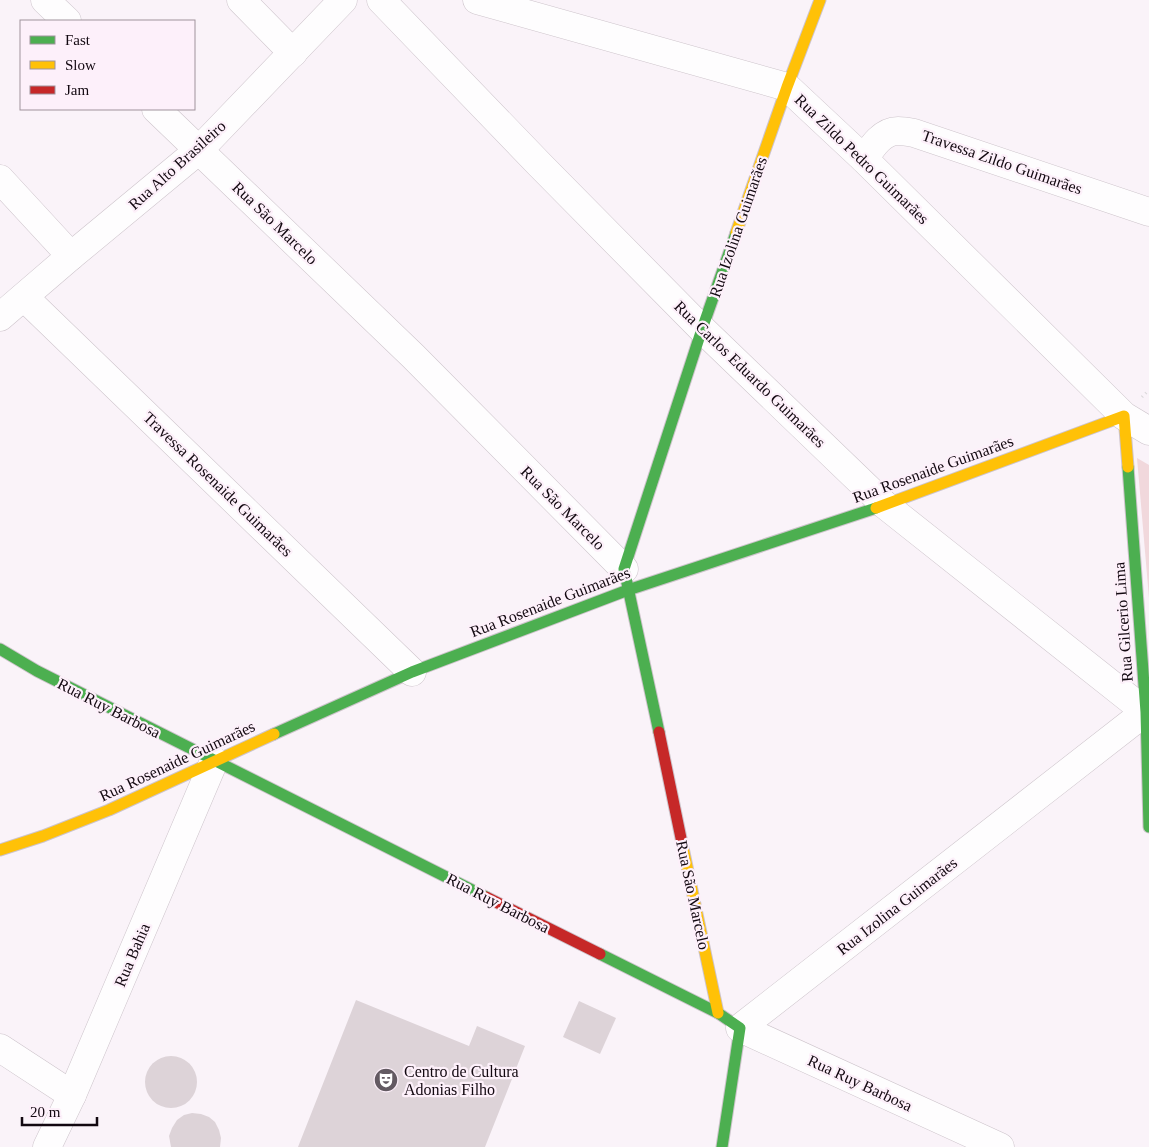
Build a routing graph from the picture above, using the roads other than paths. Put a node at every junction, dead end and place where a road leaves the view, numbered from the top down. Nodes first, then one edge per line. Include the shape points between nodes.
1 (45, 0) edge
2 (241, 0) edge
3 (343, 0) edge
4 (380, 0) edge
5 (477, 0) edge
6 (820, 0) edge
7 (65, 20) edge
8 (293, 53) junction
9 (787, 87) junction
10 (157, 110) edge
11 (199, 150) junction
12 (864, 159) junction
13 (0, 179) edge
14 (1149, 212) edge
15 (71, 256) junction
16 (24, 297) junction
17 (0, 318) edge
18 (702, 329) junction
19 (1124, 416) junction
20 (1149, 431) edge
21 (885, 505) junction
22 (626, 579) junction
23 (0, 649) edge
24 (412, 672) junction
25 (1148, 711) edge
26 (214, 761) junction
27 (1149, 827) edge
28 (0, 850) edge
29 (729, 1021) junction
30 (0, 1048) edge
31 (72, 1095) junction
32 (47, 1147) edge
33 (722, 1147) edge
34 (1000, 1147) edge

1 - 7 street
2 - 8 street
3 - 8 street, Rua Alto Brasileiro
4 - 18 street, Rua Carlos Eduardo Guimarães
5 - 9 street, Rua Zildo Pedro Guimarães
6 - 9 street, Rua Izolina Guimarães
8 - 11 street, Rua Alto Brasileiro
9 - 12 street, Rua Zildo Pedro Guimarães
9 - 18 street, Rua Izolina Guimarães
10 - 11 street, Rua São Marcelo
11 - 15 street, Rua Alto Brasileiro
11 - 22 street, Rua São Marcelo via 413,356
12 - 14 street, Travessa Zildo Guimarães via 883,136 896,131 914,133
12 - 19 street, Rua Zildo Pedro Guimarães
13 - 15 street
15 - 16 street, Rua Alto Brasileiro
16 - 17 street, Rua Alto Brasileiro
16 - 24 street, Travessa Rosenaide Guimarães
18 - 21 street, Rua Carlos Eduardo Guimarães
18 - 22 street, Rua Izolina Guimarães
19 - 20 street, Rua Zildo Pedro Guimarães
19 - 21 street, Rua Rosenaide Guimarães
19 - 25 street, Rua Gilcerio Lima
21 - 22 street, Rua Rosenaide Guimarães
21 - 25 street, Rua Carlos Eduardo Guimarães
22 - 24 street, Rua Rosenaide Guimarães
22 - 29 street, Rua São Marcelo
23 - 26 street, Rua Ruy Barbosa
24 - 26 street, Rua Rosenaide Guimarães
25 - 27 street, Rua Gilcerio Lima
25 - 29 street, Rua Izolina Guimarães
26 - 28 street, Rua Rosenaide Guimarães via 109,810
26 - 29 street, Rua Ruy Barbosa
26 - 31 street, Rua Bahia
29 - 33 street
29 - 34 street, Rua Ruy Barbosa
30 - 31 street
31 - 32 street, Rua Bahia

